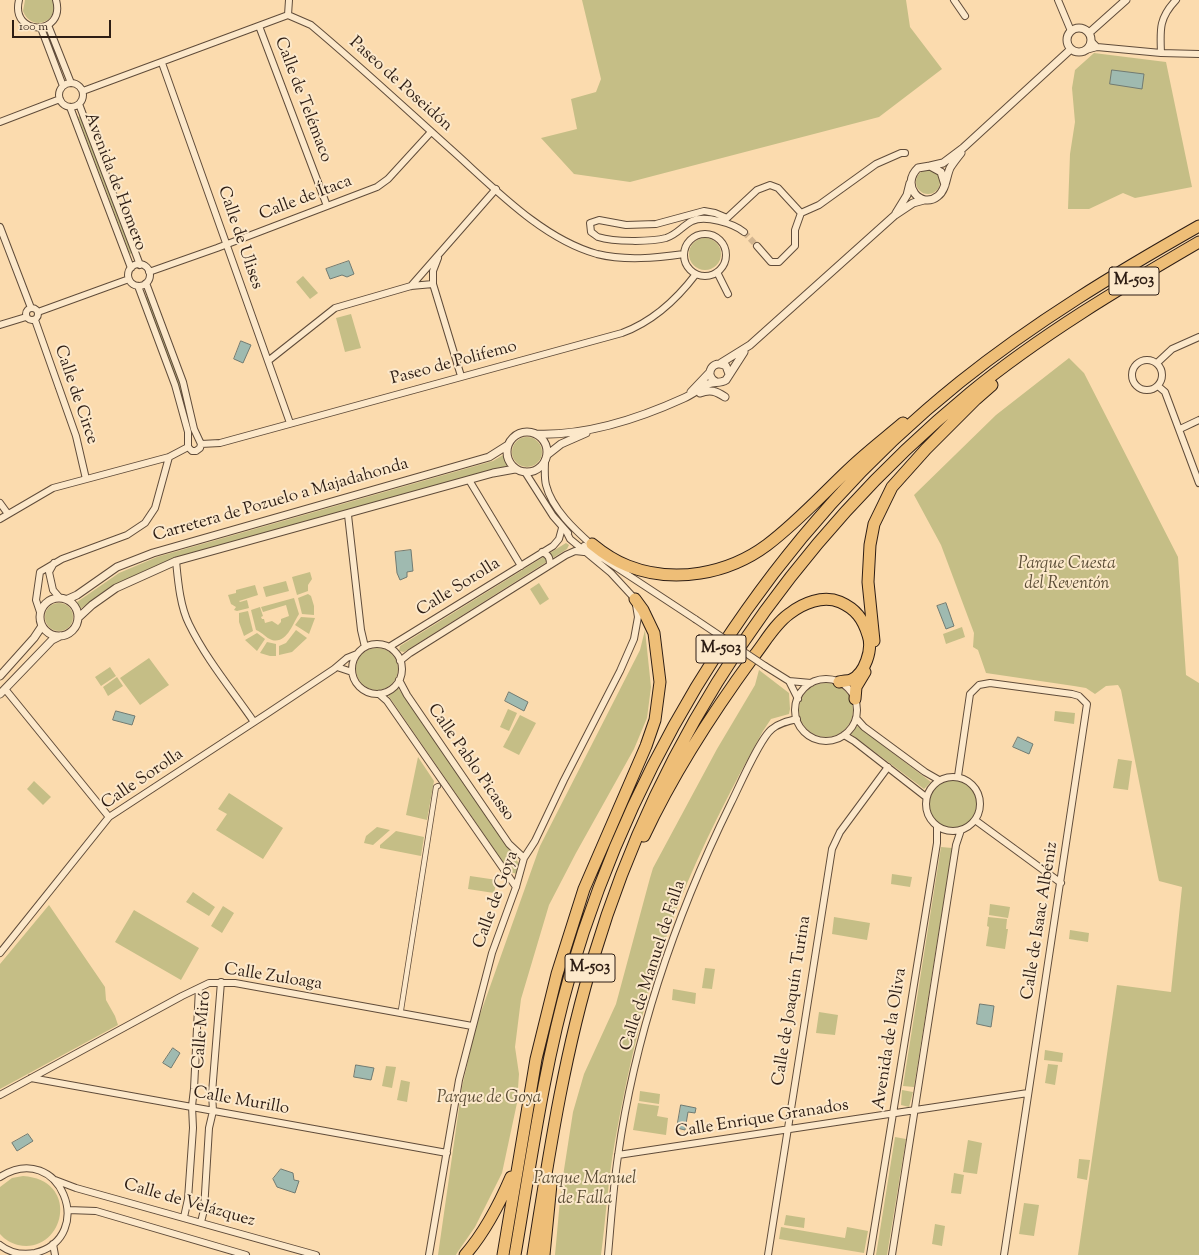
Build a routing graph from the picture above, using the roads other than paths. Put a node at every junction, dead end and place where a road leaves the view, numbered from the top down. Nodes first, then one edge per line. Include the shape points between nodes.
1 (19, 0) edge
2 (56, 0) edge
3 (289, 0) edge
4 (954, 0) edge
5 (1058, 0) edge
6 (1126, 0) edge
7 (1176, 0) edge
8 (288, 15) junction
9 (965, 16) dead end
10 (48, 25) junction
11 (259, 26) junction
12 (41, 28) junction
13 (1071, 32) junction
14 (1089, 33) junction
15 (1092, 41) junction
16 (1097, 47) junction
17 (1071, 49) junction
18 (1086, 50) junction
19 (1161, 53) junction
20 (1199, 54) edge
21 (162, 63) junction
22 (72, 83) junction
23 (63, 86) junction
24 (83, 91) junction
25 (60, 99) junction
26 (79, 104) junction
27 (70, 107) junction
28 (0, 122) edge
29 (431, 132) junction
30 (963, 148) junction
31 (905, 153) dead end
32 (930, 166) junction
33 (910, 183) junction
34 (945, 185) junction
35 (496, 190) junction
36 (924, 200) junction
37 (327, 206) junction
38 (801, 213) junction
39 (895, 214) junction
40 (727, 218) junction
41 (1199, 226) edge
42 (0, 227) edge
43 (738, 228) junction
44 (744, 232) tunnel mouth
45 (1199, 242) edge
46 (226, 244) junction
47 (756, 246) tunnel mouth
48 (684, 254) junction
49 (438, 256) junction
50 (140, 265) junction
51 (131, 268) junction
52 (149, 272) junction
53 (717, 272) junction
54 (696, 274) junction
55 (129, 279) junction
56 (146, 284) junction
57 (433, 284) junction
58 (138, 286) junction
59 (411, 286) junction
60 (728, 294) dead end
61 (31, 308) junction
62 (38, 312) junction
63 (26, 317) junction
64 (35, 320) junction
65 (0, 325) edge
66 (1199, 337) edge
67 (1043, 338) junction
68 (750, 345) junction
69 (268, 361) junction
70 (721, 363) junction
71 (1156, 363) junction
72 (710, 372) junction
73 (729, 374) junction
74 (461, 376) junction
75 (717, 383) junction
76 (957, 385) junction
77 (1158, 386) junction
78 (685, 398) junction
79 (1199, 420) edge
80 (290, 423) junction
81 (593, 429) junction
82 (1180, 429) junction
83 (536, 434) junction
84 (199, 441) junction
85 (188, 445) junction
86 (508, 445) junction
87 (169, 457) junction
88 (546, 458) junction
89 (515, 469) junction
90 (525, 472) junction
91 (86, 478) junction
92 (469, 480) junction
93 (1199, 483) edge
94 (0, 503) edge
95 (8, 514) junction
96 (348, 514) junction
97 (0, 519) edge
98 (564, 529) junction
99 (588, 548) junction
100 (542, 552) junction
101 (176, 561) junction
102 (55, 562) junction
103 (550, 565) junction
104 (521, 566) junction
105 (615, 566) junction
106 (59, 597) junction
107 (68, 599) junction
108 (635, 599) junction
109 (40, 612) junction
110 (78, 618) junction
111 (42, 626) junction
112 (60, 636) junction
113 (365, 646) junction
114 (389, 647) junction
115 (357, 654) junction
116 (400, 661) junction
117 (337, 667) junction
118 (352, 672) junction
119 (0, 676) edge
120 (399, 680) junction
121 (789, 681) junction
122 (839, 682) junction
123 (812, 683) junction
124 (2, 692) edge
125 (379, 694) junction
126 (798, 699) junction
127 (855, 699) junction
128 (856, 718) junction
129 (797, 719) junction
130 (254, 722) junction
131 (844, 736) junction
132 (888, 767) junction
133 (958, 776) junction
134 (939, 780) junction
135 (438, 786) dead end
136 (926, 798) junction
137 (109, 817) junction
138 (975, 820) junction
139 (938, 827) junction
140 (960, 830) junction
141 (617, 842) junction
142 (524, 858) junction
143 (620, 880) junction
144 (1061, 883) junction
145 (516, 887) junction
146 (0, 953) edge
147 (557, 974) junction
148 (221, 982) junction
149 (199, 988) junction
150 (401, 1010) dead end
151 (472, 1026) junction
152 (567, 1057) junction
153 (31, 1078) junction
154 (1028, 1093) junction
155 (0, 1095) edge
156 (192, 1106) junction
157 (214, 1111) junction
158 (914, 1111) junction
159 (893, 1114) junction
160 (787, 1130) junction
161 (446, 1153) junction
162 (618, 1155) junction
163 (518, 1162) junction
164 (0, 1176) edge
165 (55, 1180) junction
166 (68, 1210) junction
167 (184, 1217) junction
168 (200, 1222) junction
169 (53, 1244) junction
170 (0, 1245) edge
171 (33, 1254) edge
172 (55, 1255) edge
173 (246, 1255) edge
174 (316, 1255) edge
175 (429, 1255) edge
176 (465, 1255) edge
177 (503, 1255) edge
178 (515, 1255) edge
179 (533, 1255) edge
180 (544, 1255) edge
181 (608, 1255) edge
182 (768, 1255) edge
183 (870, 1255) edge
184 (892, 1255) edge
185 (1004, 1255) edge

1 - 12 street via 17,6 20,18 29,26
2 - 10 street via 56,14
3 - 8 street
4 - 9 street
5 - 13 street
6 - 14 street
7 - 19 street via 1166,10 1160,27
8 - 11 street
8 - 29 street, Paseo de Poseidón via 311,25
10 - 12 street
10 - 22 street
11 - 21 street
11 - 37 street, Calle de Telémaco
12 - 23 street
13 - 14 street via 1078,28
13 - 17 street via 1068,42
14 - 15 street
15 - 16 street
15 - 18 street
16 - 18 street
16 - 19 street
17 - 18 street via 1079,52
17 - 30 street
19 - 20 street
21 - 24 street
21 - 46 street, Calle de Ulises
22 - 23 street
22 - 24 street via 79,85
23 - 25 street
24 - 26 street via 83,98
25 - 27 street
25 - 28 street
26 - 27 street
26 - 50 street, Avenida de Homero
27 - 51 street, Avenida de Homero
29 - 35 street, Paseo de Poseidón
29 - 37 street, Calle de Ítaca via 388,179 376,187
30 - 32 street via 943,163
30 - 34 street via 950,169
31 - 38 street via 876,164 819,205
32 - 33 street via 918,168
32 - 34 street via 941,172
33 - 36 street via 914,194
33 - 39 street via 907,195
34 - 36 street via 938,196
35 - 48 street, Paseo de Poseidón via 547,230 569,243 598,254 628,258
35 - 49 street
36 - 39 street via 913,203
37 - 46 street, Calle de Ítaca
38 - 40 street via 778,188 770,185 757,190
38 - 47 street via 795,246 779,262 771,262
39 - 68 street
40 - 43 street
40 - 43 street via 704,212 656,224 626,225 599,220 590,223 591,232 597,237 625,240 665,238 679,233 692,221 703,217
41 - 76 highway, M-503 via 1060,309
42 - 61 street
43 - 44 street
45 - 67 highway, M-503
46 - 52 street, Calle de Ítaca
46 - 69 street, Calle de Ulises
48 - 53 street via 691,239 703,234 715,237 723,246 726,258
48 - 54 street via 690,269
49 - 57 street
49 - 59 street
50 - 51 street
50 - 52 street via 146,267
51 - 55 street
52 - 56 street via 150,278
53 - 54 street via 706,276
53 - 60 street
54 - 74 street, Paseo de Polifemo via 686,287 637,328
55 - 58 street via 132,284
55 - 62 street
56 - 58 street
56 - 84 street via 183,382
57 - 59 street
57 - 74 street
58 - 85 street via 175,385 188,432
59 - 69 street via 335,308
61 - 62 street
61 - 63 street via 26,311
62 - 64 street via 38,318
63 - 64 street
63 - 65 street
64 - 91 street, Calle de Circe via 76,436
66 - 71 street via 1172,349
67 - 127 highway via 1012,369 976,398 892,487 874,524 870,545 868,582 874,640 870,662 856,687
67 - 143 highway, M-503 via 972,392 915,441 847,510 779,592 702,705 650,804
68 - 70 street
68 - 73 street
69 - 80 street, Calle de Ulises
70 - 72 street via 715,364
70 - 73 street via 726,366
71 - 77 street via 1162,372
71 - 77 street via 1147,360 1138,362 1131,376 1135,385 1144,390
72 - 75 street via 710,377
72 - 78 street
73 - 75 street via 726,380
74 - 80 street, Paseo de Polifemo
75 - 78 street via 710,383
75 - 78 street via 725,397 716,391 707,390
76 - 99 highway, M-503 via 911,416 766,545 736,563 704,573 658,574 629,566
76 - 141 highway, M-503 via 863,471 811,528 764,587 690,697 655,761
77 - 82 street via 1165,392
78 - 81 street via 634,418
79 - 82 street
80 - 84 street, Paseo de Polifemo via 220,443
81 - 83 street via 555,435
81 - 88 street via 561,444
82 - 93 street
83 - 86 street via 520,433
83 - 88 street via 545,443
84 - 85 street via 192,438
84 - 85 street via 200,448 196,451 192,451
85 - 87 street
86 - 89 street via 507,458
86 - 107 street, Carretera de Pozuelo a Majadahonda via 489,458 153,553 117,567
87 - 91 street
87 - 102 street via 155,508 145,523 127,535
88 - 90 street via 537,469
88 - 99 street via 545,477 550,494
89 - 90 street
89 - 92 street, Carretera de Pozuelo a Majadahonda
90 - 98 street
91 - 95 street via 53,488
92 - 96 street, Carretera de Pozuelo a Majadahonda
92 - 104 street
94 - 95 street
95 - 97 street
96 - 101 street, Carretera de Pozuelo a Majadahonda
96 - 113 street
98 - 99 street via 570,539
98 - 100 street, Calle Sorolla via 559,539
98 - 105 street via 593,553
99 - 103 street, Calle Sorolla via 575,551
99 - 105 street
99 - 108 street
100 - 103 street via 548,554
100 - 104 street, Calle Sorolla
101 - 110 street, Carretera de Pozuelo a Majadahonda via 116,588
101 - 130 street via 188,623
102 - 106 street via 49,572 53,590
102 - 109 street via 40,572 36,600
103 - 116 street, Calle Sorolla
104 - 114 street, Calle Sorolla
105 - 121 street, bridge
106 - 107 street
106 - 109 street via 49,600
107 - 110 street via 76,607
108 - 142 street, Calle de Goya via 638,617 634,639 535,841
108 - 147 highway via 654,634 660,682 655,720 584,889
109 - 111 street
110 - 112 street via 74,628 66,635
111 - 112 street via 50,634
111 - 119 street
112 - 124 street via 52,640
113 - 114 street via 379,644
113 - 115 street
114 - 116 street
115 - 117 street, Calle Sorolla via 347,658
115 - 118 street
116 - 120 street
117 - 118 street
117 - 130 street, Calle Sorolla
118 - 125 street via 356,683 362,689
120 - 125 street via 387,692
120 - 142 street, Calle Pablo Picasso via 407,696 509,844
121 - 123 street
121 - 126 street
122 - 123 street via 825,679
122 - 127 street via 849,689
122 - 143 highway via 851,680 863,668 870,640 859,616 850,607 837,601 823,599 789,614 743,670 693,746
123 - 126 street
124 - 137 street
125 - 145 street, Calle Pablo Picasso via 387,701
126 - 129 street
127 - 128 street
128 - 131 street via 852,728
128 - 134 street via 871,732
129 - 131 street via 807,734 816,739 835,740
129 - 162 street, Calle de Manuel de Falla via 782,722 770,729 706,856 679,923 645,1029
130 - 137 street, Calle Sorolla
131 - 132 street
132 - 136 street
132 - 160 street, Calle de Joaquín Turina via 840,832 832,849
133 - 134 street via 948,776
133 - 138 street via 970,782 979,794 980,812
133 - 144 street, Calle de Isaac Albéniz via 970,694 979,685 990,683 1072,694 1084,699 1087,704
134 - 136 street via 929,790
135 - 150 street
136 - 139 street via 927,814
137 - 146 street, Calle Sorolla
138 - 140 street via 969,827
138 - 144 street
139 - 140 street via 953,832
139 - 159 street, Avenida de la Oliva
140 - 158 street, Avenida de la Oliva
141 - 147 highway via 600,868
141 - 178 highway, M-503 via 579,947 556,1032
142 - 145 street, Calle de Goya
143 - 152 highway, M-503 via 595,953
144 - 154 street, Calle de Isaac Albéniz
145 - 151 street, Calle de Goya via 492,954
147 - 163 highway via 536,1060
148 - 149 street, Calle Zuloaga via 209,983
148 - 151 street, Calle Zuloaga
148 - 157 street, Calle Miró via 212,1093
149 - 153 street, Calle Zuloaga
149 - 156 street, Calle Miró
151 - 161 street, Calle de Goya
152 - 179 highway, M-503
152 - 180 highway
153 - 155 street, Calle Zuloaga
153 - 156 street, Calle Murillo
154 - 158 street, Calle Enrique Granados
154 - 185 street, Calle de Isaac Albéniz
156 - 157 street, Calle Murillo
156 - 167 street, Calle Miró via 188,1199
157 - 161 street, Calle Murillo
157 - 168 street, Calle Miró via 209,1128 204,1210
158 - 159 street, Calle Enrique Granados
158 - 184 street, Avenida de la Oliva
159 - 160 street, Calle Enrique Granados
159 - 183 street, Avenida de la Oliva
160 - 162 street, Calle Enrique Granados
160 - 182 street, Calle de Joaquín Turina
161 - 175 street, Calle de Goya
162 - 181 street, Calle de Manuel de Falla
163 - 176 highway via 499,1204 478,1240
163 - 177 highway
164 - 165 street, Calle de Velázquez via 17,1170 34,1169
165 - 166 street via 62,1189
165 - 167 street, Calle de Velázquez
166 - 169 street via 66,1224
166 - 173 street, Calle de Velázquez via 96,1211
167 - 168 street, Calle de Velázquez
168 - 174 street, Calle de Velázquez
169 - 171 street
169 - 172 street
170 - 171 street via 13,1252

